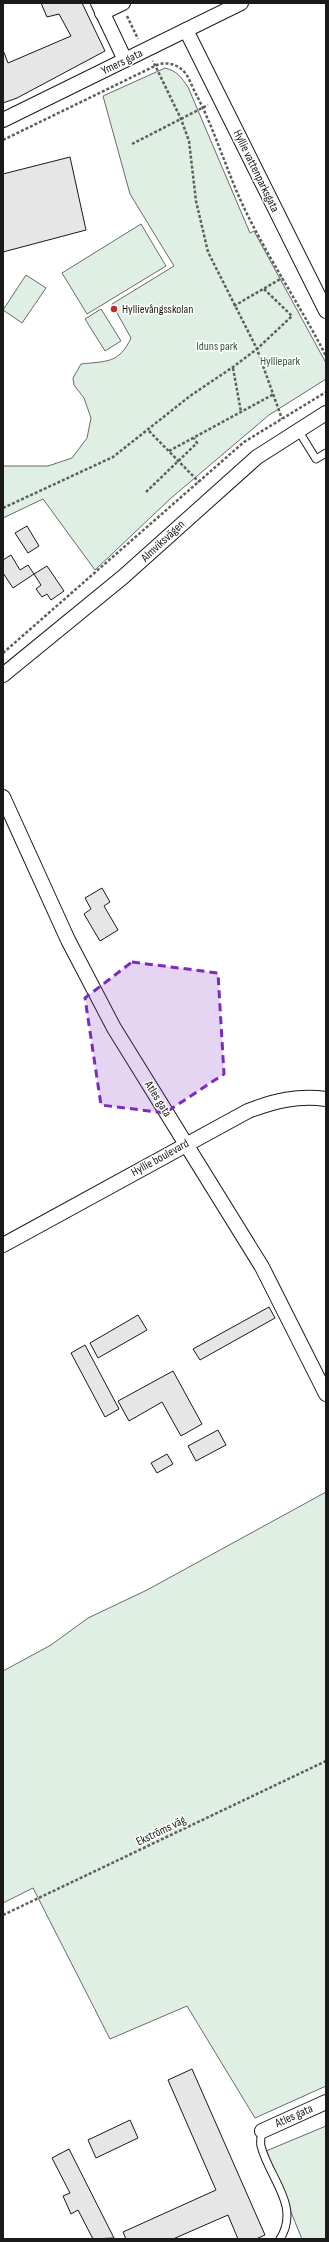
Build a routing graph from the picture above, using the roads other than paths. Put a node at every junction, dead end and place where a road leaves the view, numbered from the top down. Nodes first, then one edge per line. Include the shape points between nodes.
1 (241, 3) edge
2 (122, 4) edge
3 (100, 8) edge
4 (186, 30) junction
5 (125, 60) junction
6 (3, 120) edge
7 (326, 311) edge
8 (326, 413) edge
9 (298, 430) junction
10 (326, 453) edge
11 (3, 675) edge
12 (3, 797) edge
13 (326, 1099) edge
14 (186, 1144) junction
15 (3, 1245) edge
16 (326, 1394) edge
17 (326, 2102) edge
18 (262, 2131) joint
19 (280, 2239) edge

1 - 4 street, Ymers gata
2 - 3 street
3 - 5 street
4 - 5 street, Ymers gata
4 - 7 street, Hyllie vattenparksgata
5 - 6 street, Ymers gata
8 - 9 street, Almviksvägen
9 - 10 lane via 316,459
9 - 11 street, Almviksvägen via 257,457 124,577
12 - 14 street, Atles gata via 71,946 114,1028
13 - 14 street, Hyllie boulevard via 274,1101 248,1111
14 - 15 street, Hyllie boulevard
14 - 16 street, Atles gata via 262,1267
17 - 18 street, Atles gata
18 - 19 lane via 261,2146 287,2204 287,2222

